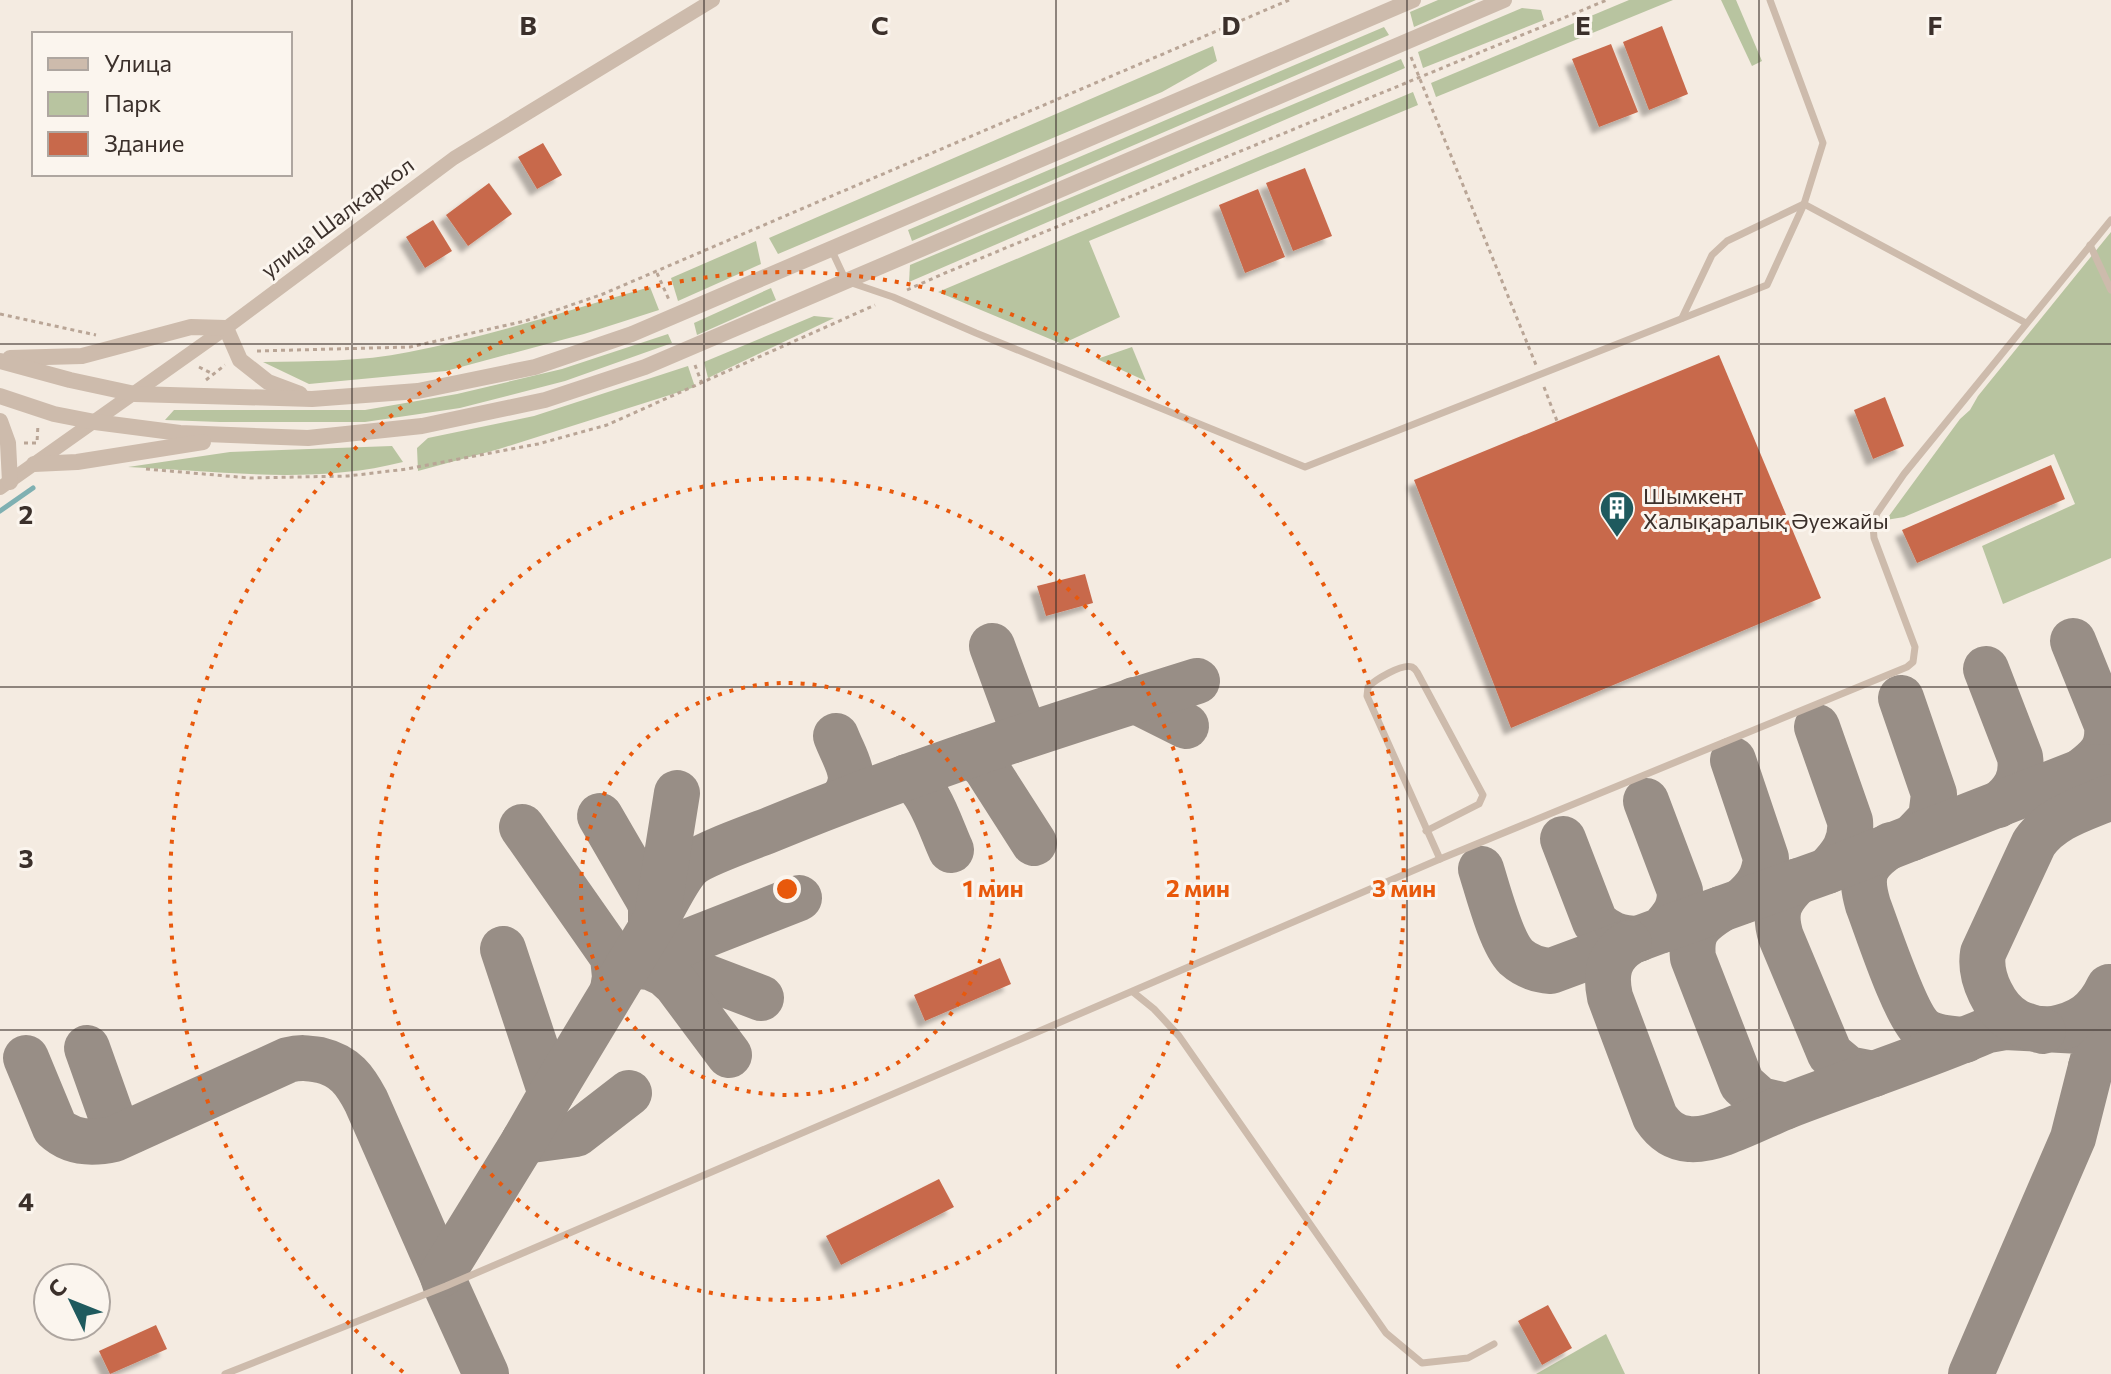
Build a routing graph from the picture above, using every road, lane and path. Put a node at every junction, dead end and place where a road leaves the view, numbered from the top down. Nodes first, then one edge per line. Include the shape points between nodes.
1 (713, 0) edge
2 (1289, 0) edge
3 (1413, 0) edge
4 (1504, 0) edge
5 (1770, 0) edge
6 (1420, 78) dead end
7 (1804, 204) junction
8 (2111, 220) edge
9 (2090, 245) junction
10 (831, 249) junction
11 (846, 281) junction
12 (2111, 290) edge
13 (0, 314) edge
14 (1682, 318) junction
15 (2026, 323) junction
16 (226, 328) junction
17 (126, 345) junction
18 (239, 356) junction
19 (0, 360) edge
20 (199, 367) dead end
21 (213, 374) junction
22 (1540, 374) junction
23 (205, 380) dead end
24 (135, 394) junction
25 (0, 396) edge
26 (312, 399) junction
27 (0, 421) edge
28 (1557, 421) dead end
29 (95, 422) junction
30 (37, 425) dead end
31 (249, 434) junction
32 (16, 443) dead end
33 (34, 464) junction
34 (5, 485) edge
35 (1426, 831) junction
36 (1440, 859) junction
37 (1133, 992) junction
38 (1494, 1344) dead end
39 (225, 1374) edge

1 - 16 street, улица Шалкаркол via 454,158
2 - 18 path via 603,294 525,321 410,347 249,351
3 - 10 street
4 - 11 street
5 - 7 lane via 1823,143
6 - 22 path
7 - 14 lane via 1727,241 1712,255
7 - 14 lane via 1767,285
7 - 15 lane
8 - 9 lane
9 - 12 lane
9 - 15 lane
10 - 11 lane
10 - 26 street via 632,334 535,367 418,391
11 - 22 lane via 1305,467
11 - 31 street via 645,367 545,400 422,426 308,438
13 - 17 path
14 - 22 lane
15 - 36 lane via 1877,513 1874,538 1915,647 1913,662
16 - 17 street via 191,327
16 - 18 street
16 - 24 street, улица Шалкаркол
17 - 19 street via 82,356
18 - 21 path
18 - 26 street via 268,382
19 - 24 street
20 - 21 path
21 - 23 path
22 - 28 path
24 - 26 street
24 - 29 street, улица Шалкаркол
25 - 29 street
27 - 34 street via 8,443
29 - 31 street via 180,433
29 - 33 street, улица Шалкаркол
30 - 32 path via 37,443
31 - 33 street
33 - 34 street, улица Шалкаркол
35 - 35 lane via 1367,696 1374,680 1404,667 1417,672 1483,795 1479,804
35 - 36 lane
36 - 37 lane
37 - 38 lane via 1179,1036 1386,1333 1422,1363 1468,1358
37 - 39 lane via 446,1286

